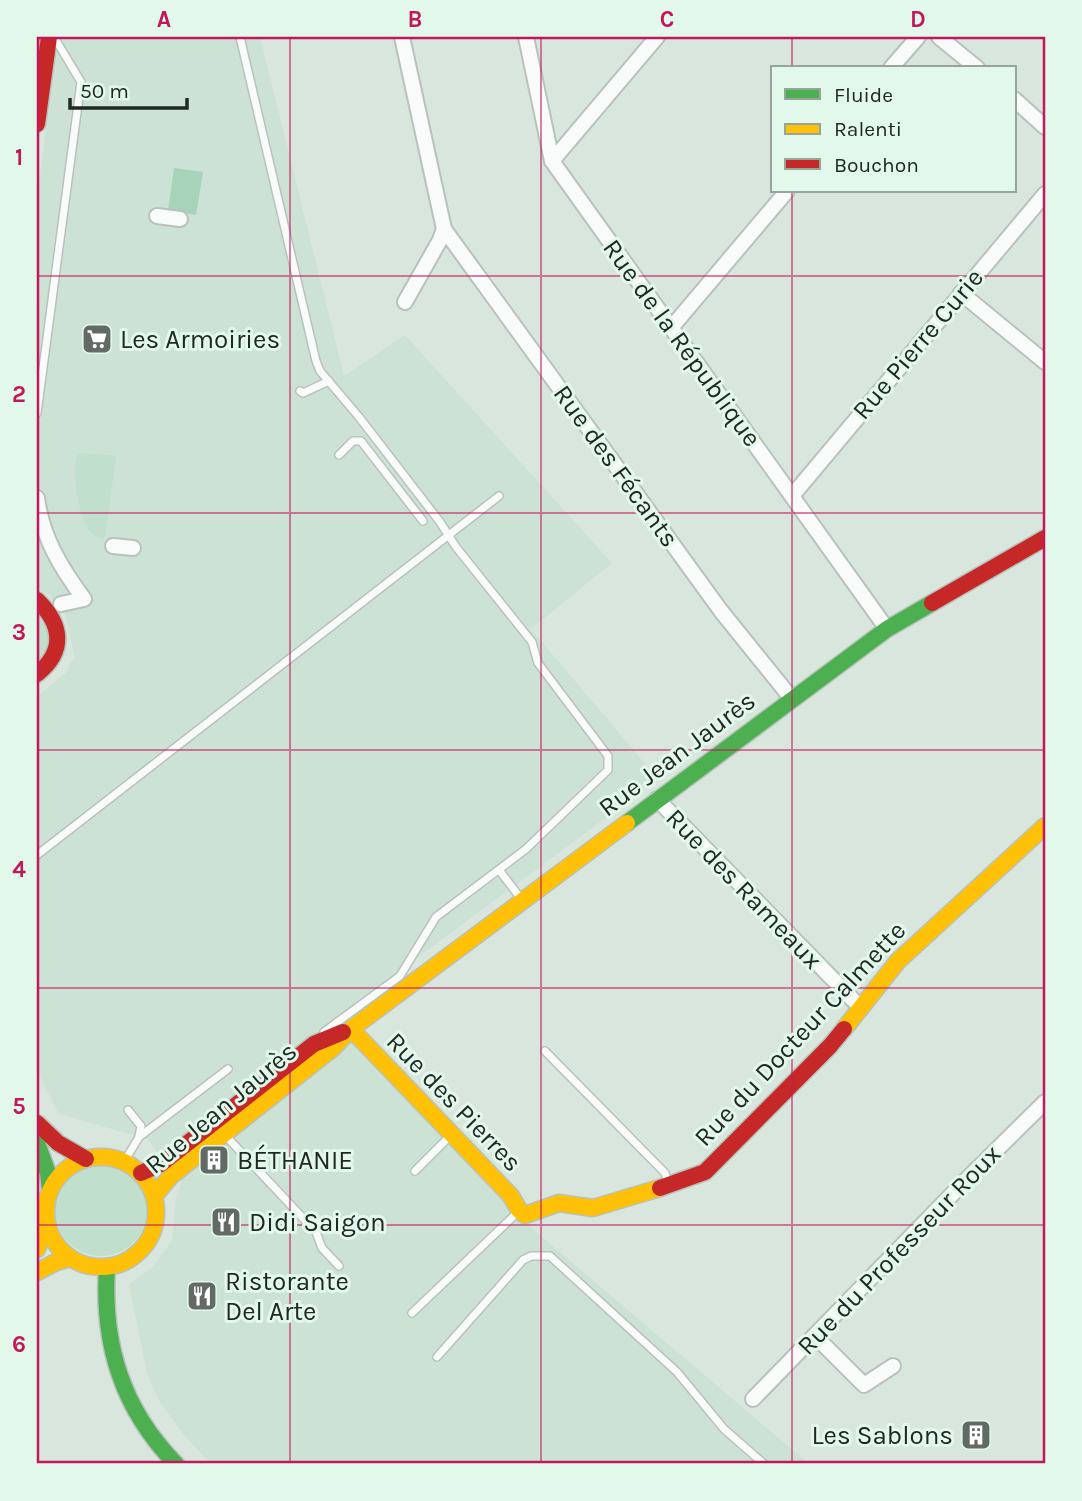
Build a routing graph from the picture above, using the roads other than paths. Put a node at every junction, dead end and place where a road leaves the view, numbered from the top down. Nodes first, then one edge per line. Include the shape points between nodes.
1 (52, 37) edge
2 (240, 37) edge
3 (402, 37) edge
4 (526, 37) edge
5 (657, 37) edge
6 (918, 37) edge
7 (939, 37) edge
8 (893, 66) edge
9 (975, 66) edge
10 (1016, 101) edge
11 (37, 124) edge
12 (1045, 127) edge
13 (551, 160) junction
14 (786, 192) edge
15 (1045, 194) edge
16 (157, 216) dead end
17 (178, 216) dead end
18 (444, 229) junction
19 (961, 293) junction
20 (405, 302) dead end
21 (671, 328) junction
22 (1045, 362) edge
23 (329, 382) junction
24 (300, 391) dead end
25 (37, 413) edge
26 (339, 455) dead end
27 (499, 496) dead end
28 (792, 496) junction
29 (37, 498) edge
30 (423, 521) dead end
31 (449, 535) junction
32 (1045, 538) edge
33 (37, 600) edge
34 (61, 604) dead end
35 (887, 629) junction
36 (37, 674) edge
37 (792, 699) junction
38 (657, 799) junction
39 (1045, 826) edge
40 (37, 855) edge
41 (499, 870) junction
42 (523, 901) junction
43 (861, 1008) junction
44 (351, 1029) junction
45 (314, 1044) junction
46 (545, 1051) dead end
47 (228, 1069) dead end
48 (1045, 1102) edge
49 (128, 1110) dead end
50 (37, 1123) edge
51 (223, 1134) junction
52 (451, 1135) junction
53 (139, 1137) junction
54 (37, 1143) edge
55 (86, 1159) junction
56 (124, 1161) junction
57 (415, 1171) dead end
58 (141, 1173) junction
59 (669, 1185) junction
60 (50, 1190) junction
61 (154, 1196) junction
62 (519, 1210) junction
63 (47, 1224) junction
64 (37, 1249) edge
65 (70, 1258) junction
66 (339, 1265) dead end
67 (107, 1268) junction
68 (37, 1272) edge
69 (412, 1313) dead end
70 (815, 1336) junction
71 (437, 1357) dead end
72 (893, 1366) dead end
73 (753, 1399) dead end
74 (176, 1464) edge
75 (764, 1464) edge

1 - 11 main road
1 - 25 lane via 81,82
2 - 23 lane via 316,361
3 - 18 street
4 - 13 street, Rue de la République
5 - 13 street
6 - 8 street
7 - 9 street
10 - 12 street
13 - 21 street, Rue de la République
14 - 21 street
15 - 19 street, Rue Pierre Curie
16 - 17 street
18 - 20 street
18 - 37 street, Rue des Fécants via 721,611
19 - 22 street
19 - 28 street, Rue Pierre Curie
21 - 28 street, Rue de la République
23 - 24 lane
23 - 31 lane
26 - 30 lane via 353,441 361,442
27 - 31 lane
28 - 35 street, Rue de la République
29 - 34 street via 46,537 84,599
31 - 40 lane
31 - 41 lane via 532,642 538,663 608,756 608,770
32 - 35 main road, Rue Jean Jaurès
33 - 36 main road via 49,610 58,635 52,660
35 - 37 main road, Rue Jean Jaurès
37 - 38 main road, Rue Jean Jaurès
38 - 42 main road, Rue Jean Jaurès
38 - 43 street, Rue des Rameaux
39 - 43 main road, Rue du Docteur Calmette via 898,961
41 - 42 lane
41 - 45 lane via 430,922 400,976 324,1031
42 - 44 main road, Rue Jean Jaurès
43 - 59 main road, Rue du Docteur Calmette via 830,1046 705,1172
44 - 45 main road, Rue Jean Jaurès
44 - 51 main road, Rue Jean Jaurès
44 - 52 main road, Rue des Pierres
45 - 58 main road, Rue Jean Jaurès via 161,1164
46 - 59 lane via 665,1172
47 - 53 lane
48 - 70 street, Rue du Professeur Roux
49 - 53 lane via 141,1126
50 - 55 main road via 58,1143
51 - 61 main road, Rue Jean Jaurès via 171,1175
51 - 66 lane via 316,1232 322,1248
52 - 57 lane
52 - 62 main road, Rue des Pierres
53 - 56 lane
54 - 60 main road
55 - 56 main road, Rue Jean Jaurès
55 - 60 main road via 65,1170
56 - 58 main road, Rue Jean Jaurès
58 - 61 main road, Rue Jean Jaurès
59 - 62 main road, Rue du Docteur Calmette via 593,1208 565,1203 526,1215
60 - 63 main road
61 - 67 main road, Rue Jean Jaurès via 155,1225 147,1243 125,1262
62 - 69 lane
63 - 64 main road
63 - 65 main road via 54,1242
65 - 67 main road via 86,1266
65 - 68 main road
67 - 74 main road via 107,1309 123,1381 135,1413
70 - 72 street via 864,1385
70 - 73 street, Rue du Professeur Roux
71 - 75 lane via 523,1260 550,1256 677,1372 724,1429

